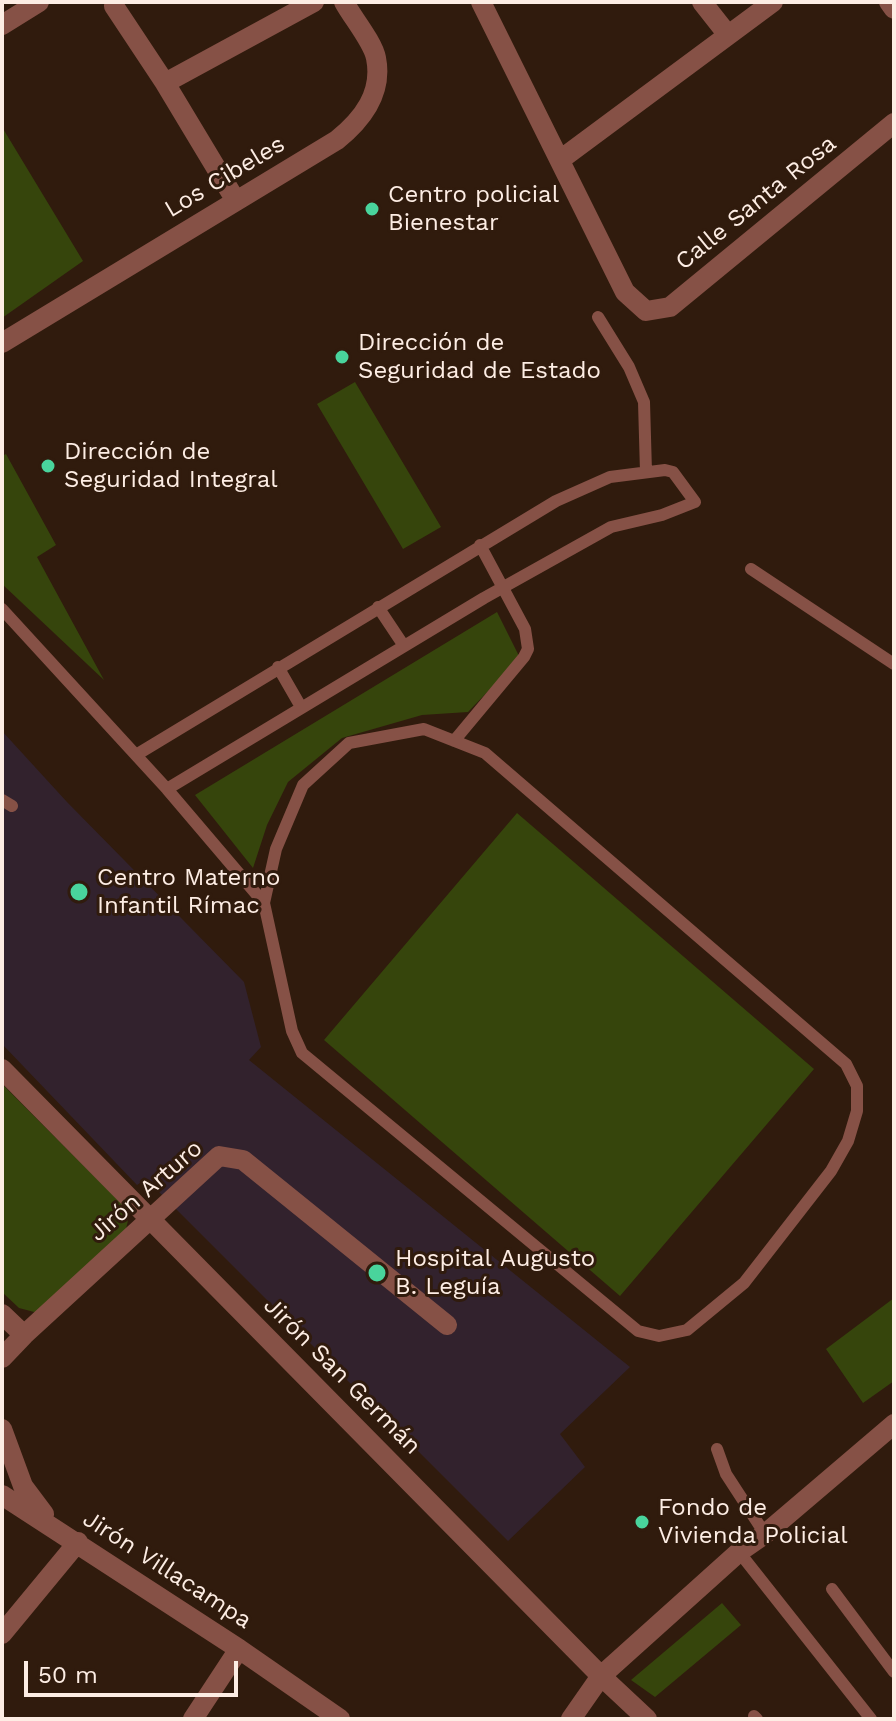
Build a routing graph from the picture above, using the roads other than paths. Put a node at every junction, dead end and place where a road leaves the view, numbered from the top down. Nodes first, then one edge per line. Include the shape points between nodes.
1 (314, 2) edge
2 (344, 2) edge
3 (481, 2) edge
4 (702, 2) edge
5 (773, 2) edge
6 (889, 2) edge
7 (25, 6) edge
8 (114, 6) dead end
9 (894, 9) edge
10 (2, 25) edge
11 (728, 35) junction
12 (165, 83) junction
13 (894, 123) edge
14 (560, 160) junction
15 (236, 201) junction
16 (598, 317) dead end
17 (2, 343) edge
18 (646, 472) junction
19 (480, 545) junction
20 (751, 569) dead end
21 (504, 587) junction
22 (378, 607) junction
23 (2, 609) edge
24 (404, 646) junction
25 (894, 664) edge
26 (278, 667) junction
27 (301, 707) junction
28 (454, 741) junction
29 (136, 755) junction
30 (167, 789) junction
31 (264, 903) junction
32 (2, 1069) edge
33 (150, 1219) junction
34 (2, 1314) edge
35 (447, 1325) dead end
36 (24, 1335) junction
37 (2, 1358) edge
38 (894, 1424) edge
39 (2, 1429) edge
40 (717, 1449) dead end
41 (2, 1495) edge
42 (57, 1528) junction
43 (765, 1534) junction
44 (78, 1542) junction
45 (739, 1552) junction
46 (832, 1589) dead end
47 (2, 1634) edge
48 (239, 1649) junction
49 (894, 1672) edge
50 (601, 1676) junction
51 (193, 1719) edge
52 (340, 1719) edge
53 (571, 1719) edge
54 (647, 1719) edge
55 (871, 1719) edge

1 - 12 street
2 - 15 street, Los Cibeles via 376,55 377,87 359,122
3 - 14 street
4 - 11 street
5 - 11 street
6 - 9 street
7 - 10 street
8 - 12 street
11 - 14 street
12 - 15 street
13 - 14 street, Calle Santa Rosa via 670,307 646,311 625,292
15 - 17 street, Los Cibeles
16 - 18 lane via 644,402
18 - 19 lane via 610,477
18 - 21 lane via 673,472 695,502 611,527
19 - 21 lane
19 - 22 lane
20 - 25 lane
21 - 24 lane
21 - 28 lane via 525,629 528,649
22 - 24 lane
22 - 26 lane
23 - 29 lane
24 - 27 lane
26 - 27 lane
26 - 29 lane
27 - 30 lane
28 - 31 lane via 424,729 349,743 303,785 276,849
28 - 31 lane via 485,753 846,1064 857,1086 857,1111 848,1141 831,1171 744,1283 687,1330 659,1336 638,1331 302,1053 292,1031
29 - 30 lane
30 - 31 lane
32 - 33 street, Jirón San Germán
33 - 35 street, Jirón Arturo via 219,1156 243,1160
33 - 36 street, Jirón Arturo
33 - 50 street, Jirón San Germán
34 - 36 street
36 - 37 street, Jirón Arturo
38 - 43 street
39 - 42 street via 23,1486
40 - 43 lane via 726,1474
41 - 42 street, Jirón Villacampa
42 - 44 street, Jirón Villacampa
43 - 45 street
44 - 47 street
44 - 48 street, Jirón Villacampa
45 - 50 street
45 - 55 lane
46 - 49 lane
48 - 51 street
48 - 52 street, Jirón Villacampa
50 - 53 street
50 - 54 street, Jirón San Germán

